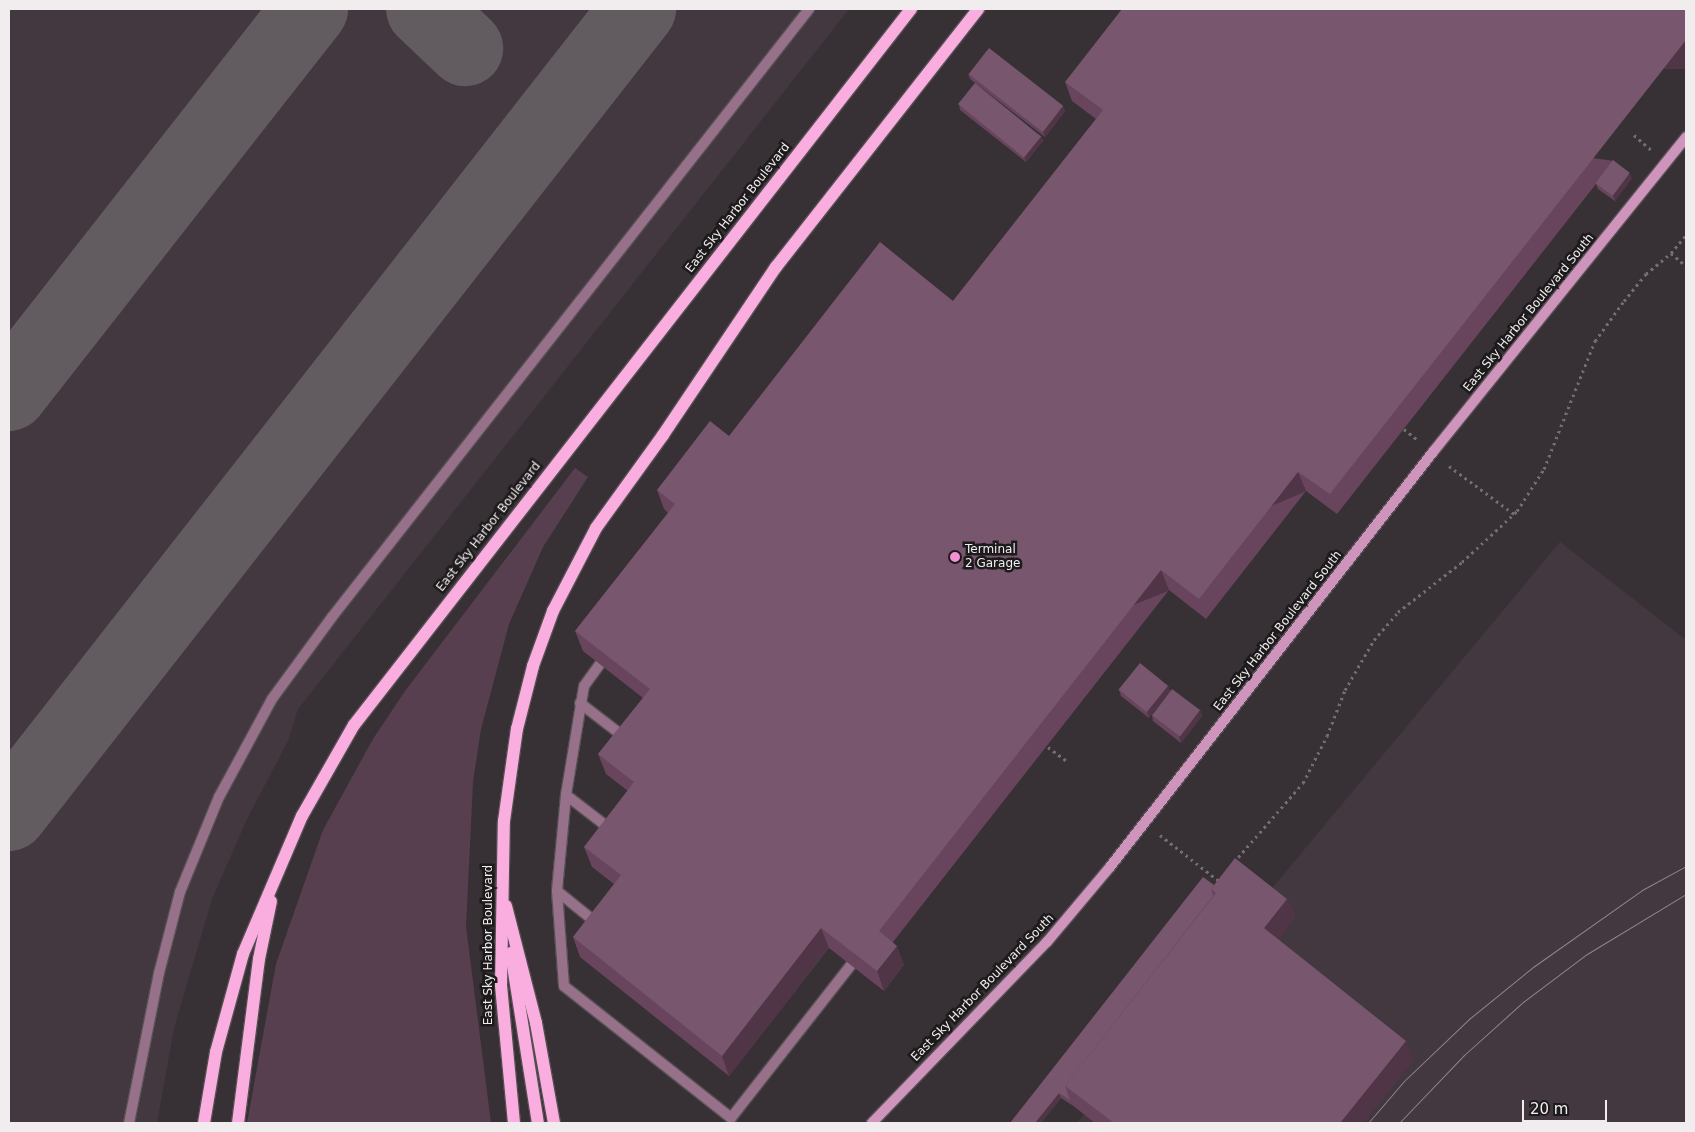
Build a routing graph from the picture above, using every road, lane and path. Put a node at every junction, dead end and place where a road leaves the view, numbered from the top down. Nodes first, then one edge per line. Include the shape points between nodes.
1 (809, 9) edge
2 (912, 9) edge
3 (978, 9) edge
4 (1686, 137) edge
5 (1686, 235) edge
6 (1671, 253) junction
7 (1686, 266) edge
8 (1404, 429) dead end
9 (1420, 441) dead end
10 (1444, 472) dead end
11 (1514, 514) junction
12 (600, 664) edge
13 (580, 703) junction
14 (630, 742) edge
15 (1048, 747) dead end
16 (1068, 762) dead end
17 (566, 795) junction
18 (1158, 833) dead end
19 (617, 834) edge
20 (284, 852) junction
21 (1230, 868) edge
22 (1224, 875) edge
23 (1218, 882) junction
24 (501, 889) junction
25 (1212, 889) edge
26 (557, 891) junction
27 (603, 928) edge
28 (851, 965) edge
29 (876, 1122) edge
30 (129, 1123) edge
31 (204, 1123) edge
32 (238, 1123) edge
33 (514, 1123) edge
34 (538, 1123) edge
35 (554, 1123) edge

1 - 30 lane via 338,610 272,699 218,797 180,892 158,973
2 - 20 main road, East Sky Harbor Boulevard via 376,694 335,755
3 - 24 main road, East Sky Harbor Boulevard via 776,267 580,556 542,639 517,729 504,821
4 - 29 street, East Sky Harbor Boulevard South via 1433,452 1110,867 1047,942
5 - 6 path
6 - 7 path
6 - 11 path via 1646,274 1595,341 1544,469
8 - 9 path
10 - 11 path via 1450,465
11 - 21 path via 1462,562 1398,612 1374,640 1345,690 1328,736 1303,783
12 - 13 lane via 584,686
13 - 14 lane
13 - 17 lane
15 - 16 path
17 - 19 lane
17 - 26 lane
18 - 23 path
20 - 31 main road, East Sky Harbor Boulevard via 236,977 216,1052
20 - 32 main road via 259,959
22 - 23 path
23 - 25 path
24 - 33 main road, East Sky Harbor Boulevard via 501,994
24 - 34 main road
24 - 35 main road via 536,1023
26 - 27 lane
26 - 28 lane via 564,986 731,1118

